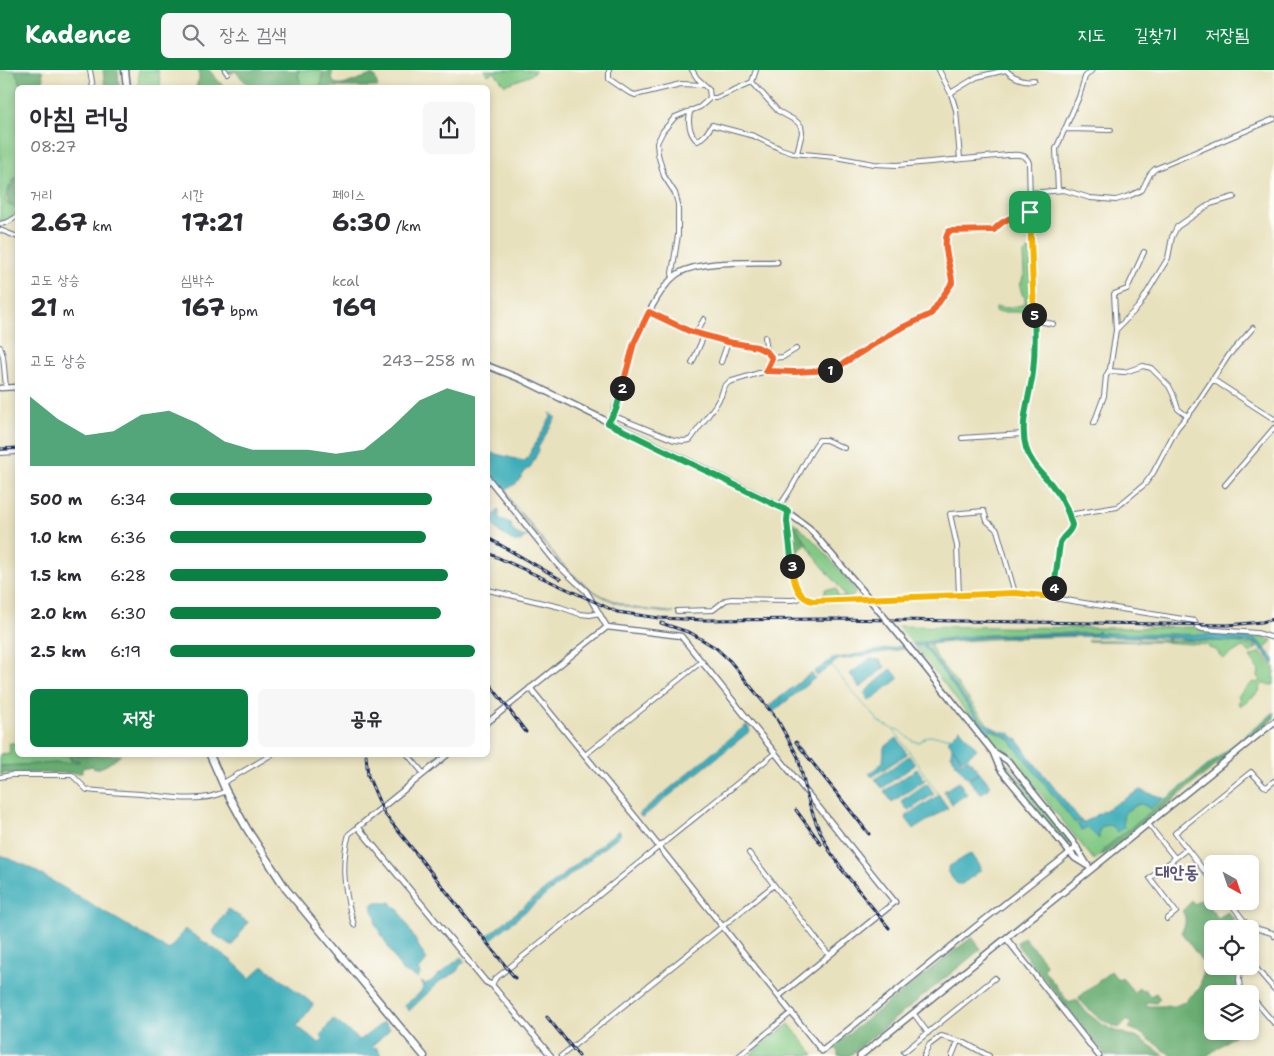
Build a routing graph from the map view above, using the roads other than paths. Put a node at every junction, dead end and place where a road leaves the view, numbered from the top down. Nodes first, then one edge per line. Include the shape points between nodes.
1 (90, 70) edge
2 (126, 70) edge
3 (609, 70) edge
4 (692, 70) edge
5 (756, 70) edge
6 (939, 70) edge
7 (976, 70) edge
8 (1092, 70) edge
9 (977, 77) junction
10 (1034, 80) dead end
11 (752, 82) junction
12 (92, 85) edge
13 (126, 85) edge
14 (706, 86) junction
15 (951, 94) junction
16 (710, 98) junction
17 (691, 110) junction
18 (1274, 119) edge
19 (1066, 129) junction
20 (1111, 130) dead end
21 (797, 153) junction
22 (960, 159) junction
23 (1058, 190) junction
24 (1030, 193) junction
25 (1234, 197) dead end
26 (1030, 212) junction
27 (15, 218) edge
28 (0, 224) edge
29 (0, 230) edge
30 (15, 236) edge
31 (1144, 252) dead end
32 (777, 262) dead end
33 (673, 278) junction
34 (649, 312) junction
35 (704, 319) dead end
36 (1034, 320) junction
37 (1053, 324) dead end
38 (1252, 328) dead end
39 (1116, 330) junction
40 (696, 333) junction
41 (703, 334) junction
42 (765, 337) dead end
43 (728, 342) junction
44 (0, 347) edge
45 (796, 349) dead end
46 (767, 352) junction
47 (772, 358) junction
48 (721, 362) dead end
49 (692, 363) dead end
50 (490, 367) edge
51 (766, 371) junction
52 (1109, 371) junction
53 (1212, 380) junction
54 (3, 388) edge
55 (612, 415) junction
56 (1187, 416) junction
57 (1274, 419) edge
58 (608, 423) junction
59 (1094, 423) dead end
60 (1274, 428) edge
61 (1023, 434) junction
62 (962, 438) dead end
63 (844, 448) dead end
64 (15, 452) edge
65 (0, 453) edge
66 (490, 480) edge
67 (1224, 485) dead end
68 (779, 506) junction
69 (788, 511) junction
70 (1068, 516) junction
71 (490, 590) edge
72 (1015, 593) junction
73 (801, 594) junction
74 (959, 595) junction
75 (1053, 597) junction
76 (677, 611) dead end
77 (598, 613) junction
78 (606, 626) junction
79 (1274, 638) edge
80 (701, 662) junction
81 (530, 688) junction
82 (490, 720) edge
83 (1274, 722) edge
84 (994, 752) junction
85 (775, 753) junction
86 (585, 755) junction
87 (211, 757) edge
88 (268, 757) edge
89 (410, 757) edge
90 (445, 757) edge
91 (424, 774) junction
92 (0, 776) edge
93 (1274, 781) edge
94 (222, 783) junction
95 (226, 791) junction
96 (1148, 824) junction
97 (358, 827) junction
98 (659, 847) junction
99 (1077, 847) junction
100 (1188, 849) junction
101 (1070, 852) junction
102 (749, 853) dead end
103 (1175, 858) junction
104 (1089, 869) junction
105 (1204, 870) edge
106 (774, 885) junction
107 (1167, 919) dead end
108 (354, 925) dead end
109 (722, 927) junction
110 (1259, 930) edge
111 (1274, 936) edge
112 (1006, 938) junction
113 (829, 955) junction
114 (1259, 971) edge
115 (995, 978) dead end
116 (492, 985) junction
117 (1274, 988) edge
118 (779, 996) junction
119 (1259, 1006) edge
120 (792, 1012) junction
121 (914, 1014) junction
122 (1274, 1023) edge
123 (930, 1031) junction
124 (941, 1036) junction
125 (958, 1041) junction
126 (904, 1052) dead end
127 (983, 1055) edge
128 (424, 1056) edge
129 (551, 1056) edge
130 (561, 1056) edge
131 (739, 1056) edge
132 (860, 1056) edge
133 (924, 1056) edge
134 (952, 1056) edge
135 (988, 1056) edge
136 (1099, 1056) edge

1 - 12 street
2 - 13 highway
3 - 14 street via 611,81 636,95 682,84
4 - 14 street
5 - 11 street
6 - 15 street
7 - 9 street
8 - 19 street via 1085,77
9 - 10 street via 1006,70 1018,78
9 - 15 street
11 - 16 street
11 - 21 street via 778,111 801,126
14 - 16 street
15 - 22 street via 956,110
16 - 17 street
17 - 21 street via 688,118 695,140 700,140 712,125 754,136
17 - 33 street via 675,117 657,143 662,171 678,204
18 - 23 street via 1155,168 1142,190 1122,198 1098,200
19 - 20 street
19 - 23 street via 1056,150
21 - 22 street via 888,165
22 - 24 street via 1025,156 1029,162
23 - 24 street
24 - 26 street
25 - 39 street via 1210,204 1177,227 1168,258 1139,306
26 - 36 street
26 - 51 street via 1008,218 994,230 948,232 947,258 952,283 931,314 897,330 831,370
27 - 28 street
29 - 30 street
31 - 39 street via 1127,289 1114,294
32 - 33 street via 702,266 685,270
33 - 34 street
34 - 40 street
34 - 55 street via 634,343 620,398
35 - 40 street
36 - 37 street
36 - 61 street via 1033,372
38 - 53 street
39 - 52 street
40 - 41 street
41 - 43 street
41 - 49 street
42 - 46 street
43 - 46 street
43 - 48 street
44 - 54 street
45 - 47 street via 782,357
46 - 47 street
47 - 51 street
50 - 58 main road
51 - 55 street via 726,384 716,406 690,440 674,440
52 - 56 street via 1125,372 1143,366 1151,368 1169,386 1178,408
52 - 59 street
53 - 56 street
53 - 57 street
55 - 58 street
56 - 70 street via 1150,478 1136,492 1117,507
58 - 68 main road
60 - 67 street
61 - 62 street
61 - 70 street via 1030,459 1058,493
63 - 68 street via 819,440
64 - 65 street
66 - 77 street via 558,565 586,591
68 - 69 main road
69 - 73 street via 793,576
69 - 84 main road, bridge via 809,528 862,590
70 - 75 street via 1072,528 1060,543
71 - 77 street via 580,614 590,616
72 - 74 street
72 - 74 street via 997,530 987,521 984,511 950,514
72 - 75 street
73 - 74 street via 808,600 817,601
73 - 76 street via 792,600 732,599 713,610
75 - 79 street via 1195,621 1202,629 1257,633
77 - 78 street
78 - 80 street via 681,636
78 - 81 street
80 - 85 street
80 - 86 street
81 - 82 street
81 - 86 street
83 - 96 main road
84 - 99 main road via 1008,761
84 - 101 main road via 1000,768
85 - 98 street
85 - 113 street via 894,902
86 - 98 street
87 - 94 highway
88 - 94 street
89 - 91 street
90 - 91 street
91 - 97 street
92 - 95 street via 72,775 87,790 158,796 203,797
93 - 100 street via 1264,786 1251,772 1175,834
94 - 95 highway
95 - 128 highway via 280,881
96 - 103 street
96 - 104 main road
97 - 108 street via 349,834 344,866
97 - 116 street via 486,982
98 - 109 street
98 - 116 street via 495,978
99 - 101 street
99 - 104 main road
100 - 103 street
100 - 105 street
101 - 104 main road
101 - 120 street via 822,1051
102 - 106 street
103 - 107 street via 1150,878 1176,912
104 - 112 main road
106 - 109 street
106 - 113 street
109 - 118 street
109 - 130 street
110 - 111 street
112 - 121 main road
112 - 136 street
113 - 118 street
114 - 117 street
115 - 123 street
116 - 129 street
118 - 120 street
119 - 122 street
120 - 131 street
121 - 123 street
121 - 132 main road
123 - 124 street
123 - 126 street
124 - 125 street
124 - 133 street via 929,1046
125 - 127 street
125 - 134 street
127 - 135 street

